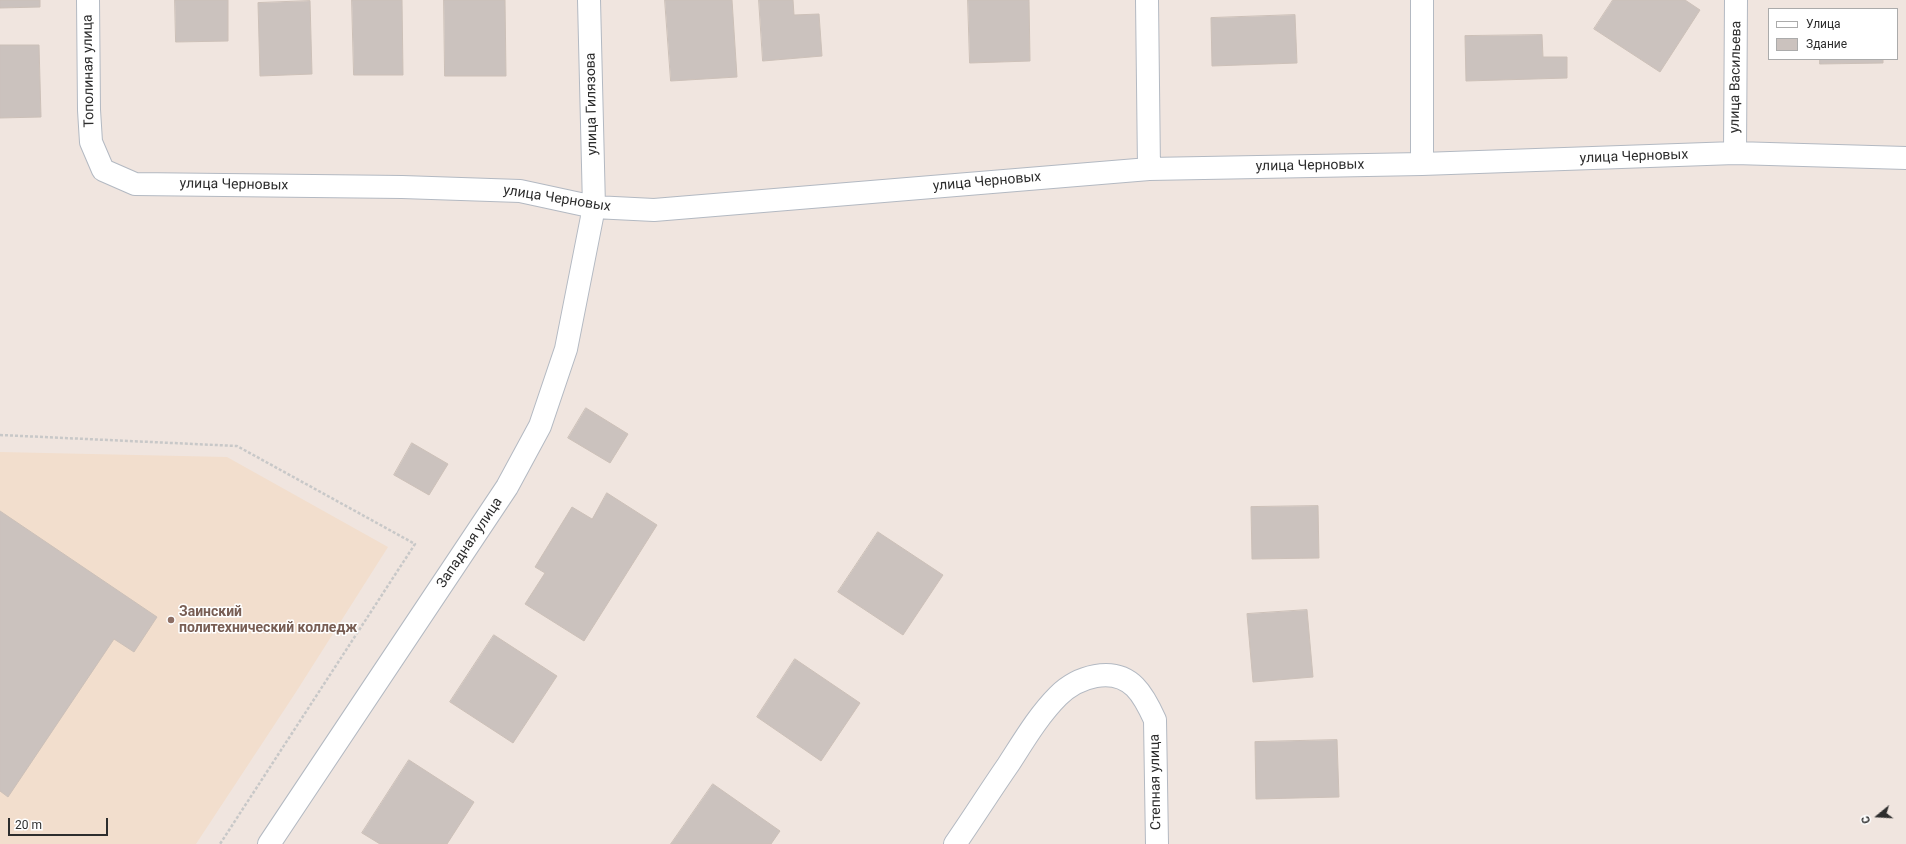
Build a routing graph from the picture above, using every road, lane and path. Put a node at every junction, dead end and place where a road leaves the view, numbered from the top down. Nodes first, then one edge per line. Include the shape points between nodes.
1 (88, 0) edge
2 (589, 0) edge
3 (1147, 0) edge
4 (1422, 0) edge
5 (1736, 0) edge
6 (91, 142) joint
7 (1735, 153) junction
8 (1906, 158) edge
9 (1422, 164) junction
10 (1149, 169) junction
11 (594, 207) junction
12 (0, 435) edge
13 (220, 844) edge
14 (269, 844) edge
15 (955, 844) edge
16 (1157, 844) edge

1 - 6 street, Тополиная улица
2 - 11 street, улица Гилязова
3 - 10 street
4 - 9 street
5 - 7 street, улица Васильева
6 - 11 street, улица Черновых via 103,170 135,184 520,191
7 - 8 street, улица Черновых
7 - 9 street, улица Черновых
9 - 10 street, улица Черновых
10 - 11 street, улица Черновых via 654,210
11 - 14 street, Западная улица via 566,348 540,426 507,487
12 - 13 path via 237,446 415,544
15 - 16 street, Степная улица via 1034,726 1059,696 1076,683 1097,675 1118,676 1134,686 1147,702 1155,720

